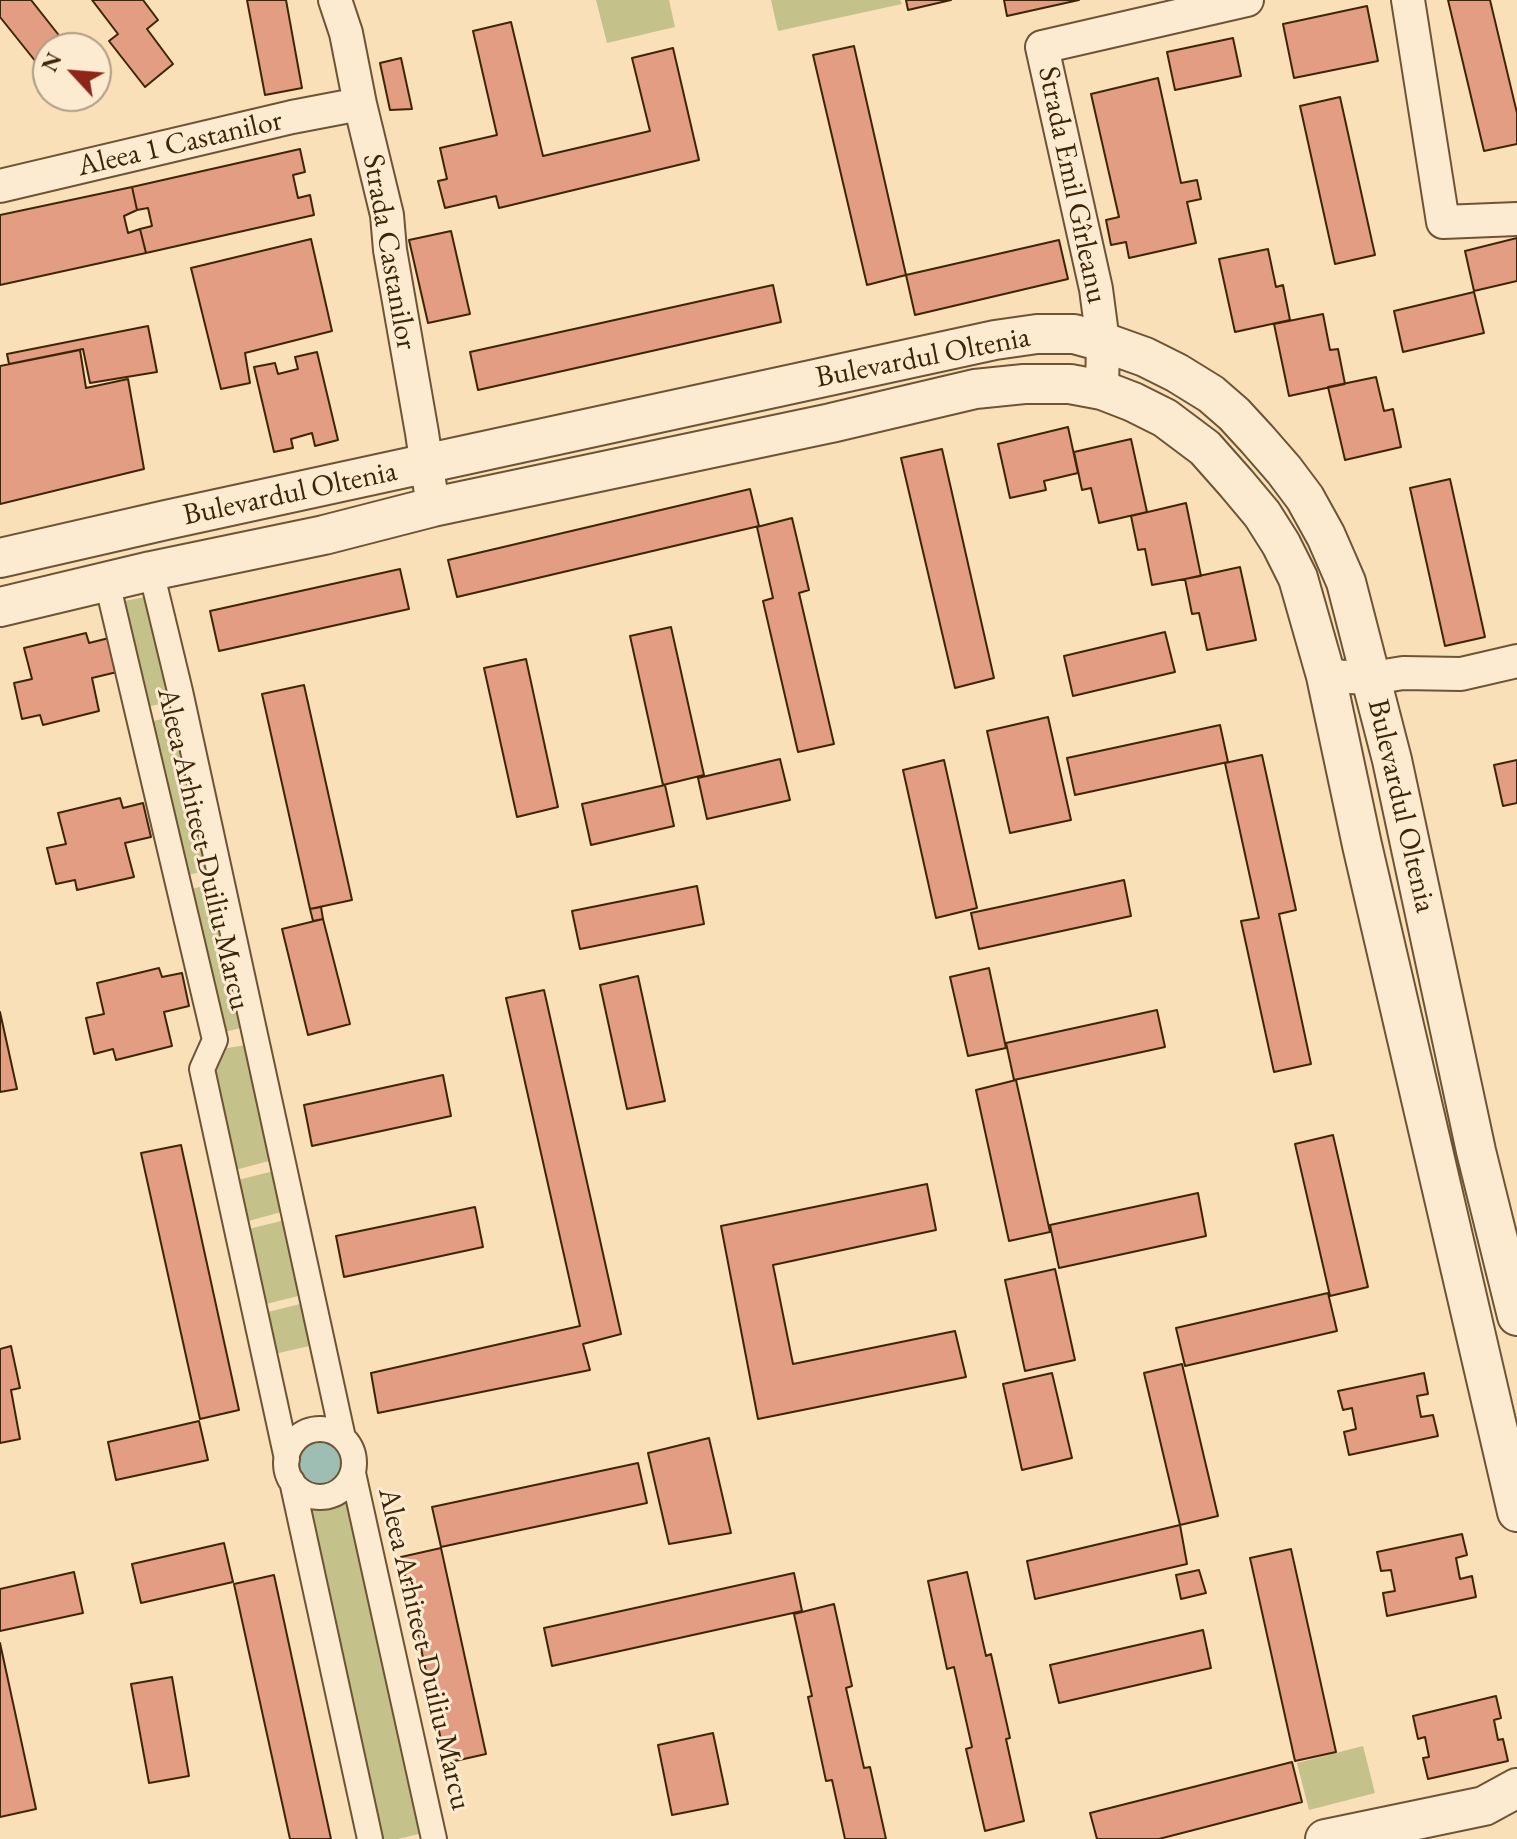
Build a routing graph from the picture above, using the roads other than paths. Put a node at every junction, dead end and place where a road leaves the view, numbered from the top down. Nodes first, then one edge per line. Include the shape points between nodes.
1 (335, 0) edge
2 (1247, 0) edge
3 (1408, 0) edge
4 (360, 104) junction
5 (0, 186) edge
6 (1517, 219) edge
7 (1103, 342) junction
8 (1102, 390) junction
9 (425, 465) junction
10 (433, 507) junction
11 (0, 558) edge
12 (151, 571) junction
13 (107, 582) junction
14 (0, 607) edge
15 (1517, 661) edge
16 (1326, 676) junction
17 (1372, 678) junction
18 (1516, 1309) edge
19 (1474, 1323) junction
20 (343, 1438) junction
21 (289, 1470) junction
22 (353, 1473) junction
23 (1517, 1512) edge
24 (1517, 1788) edge
25 (370, 1839) edge
26 (434, 1839) edge
27 (1325, 1839) edge

1 - 4 street, Strada Castanilor
2 - 7 street, Strada Emil Gîrleanu via 1042,47
3 - 6 street via 1443,222
4 - 5 street, Aleea 1 Castanilor
4 - 9 street, Strada Castanilor via 387,215
7 - 8 street, Strada Emil Gîrleanu
7 - 9 street, Bulevardul Oltenia via 1074,334 995,340
7 - 17 street, Bulevardul Oltenia via 1145,357 1211,394 1284,470 1305,498 1346,582
8 - 10 street, Bulevardul Oltenia via 1070,384 975,389
8 - 16 street, Bulevardul Oltenia via 1165,418 1205,448 1262,514 1298,578
9 - 10 street, Strada Castanilor
9 - 11 street, Bulevardul Oltenia
10 - 12 street, Bulevardul Oltenia
12 - 13 street, Bulevardul Oltenia
12 - 20 street, Aleea Arhitect Duiliu Marcu
13 - 14 street, Bulevardul Oltenia
13 - 21 street, Aleea Arhitect Duiliu Marcu via 215,1040 202,1069
15 - 17 street via 1461,674
16 - 17 street
16 - 19 street, Bulevardul Oltenia
17 - 18 street, Bulevardul Oltenia
18 - 19 street, Bulevardul Oltenia
19 - 23 street, Bulevardul Oltenia
20 - 21 street via 326,1430 299,1437 292,1445
20 - 22 street, Aleea Arhitect Duiliu Marcu via 352,1451
21 - 22 street, Aleea Arhitect Duiliu Marcu via 299,1490 322,1497 340,1491
21 - 25 street, Aleea Arhitect Duiliu Marcu
22 - 26 street, Aleea Arhitect Duiliu Marcu
24 - 27 street via 1484,1806

